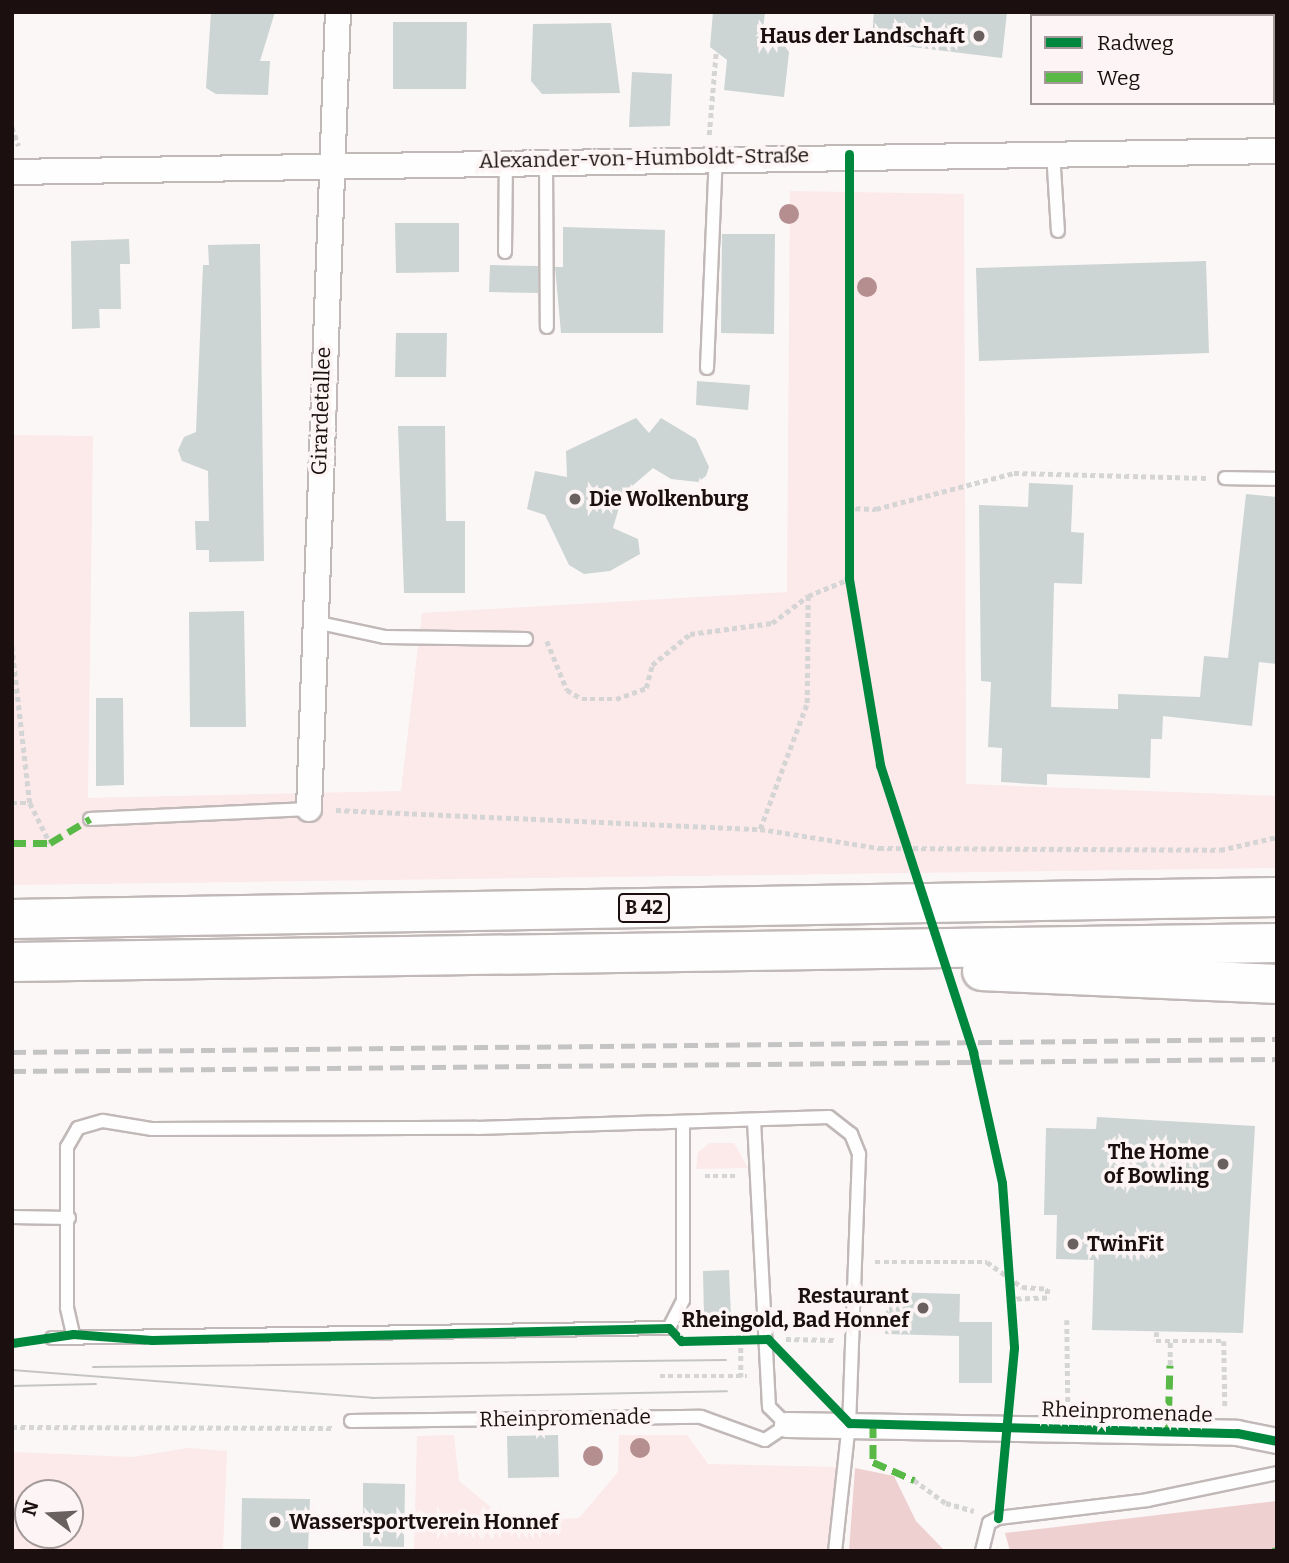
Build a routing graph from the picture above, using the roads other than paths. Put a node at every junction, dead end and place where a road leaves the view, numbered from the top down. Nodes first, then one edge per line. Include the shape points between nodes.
1 (338, 12) edge
2 (1277, 151) edge
3 (1053, 152) junction
4 (712, 156) junction
5 (546, 159) junction
6 (506, 160) junction
7 (329, 163) junction
8 (12, 172) edge
9 (1058, 231) dead end
10 (505, 252) dead end
11 (547, 327) dead end
12 (707, 368) dead end
13 (1226, 478) road end
14 (1277, 478) edge
15 (315, 622) junction
16 (526, 639) road end
17 (309, 809) joint
18 (90, 819) dead end
19 (1277, 897) edge
20 (12, 919) edge
21 (1277, 943) edge
22 (842, 949) junction
23 (12, 962) edge
24 (1277, 984) edge
25 (754, 1121) junction
26 (683, 1124) junction
27 (12, 1217) edge
28 (69, 1218) junction
29 (73, 1334) junction
30 (52, 1338) dead end
31 (351, 1421) road end
32 (849, 1423) junction
33 (787, 1425) junction
34 (1277, 1441) edge
35 (1277, 1473) edge
36 (835, 1551) edge
37 (982, 1551) edge

1 - 7 street, Girardetallee
2 - 3 street, Alexander-von-Humboldt-Straße
3 - 4 street, Alexander-von-Humboldt-Straße
3 - 9 lane
4 - 5 street, Alexander-von-Humboldt-Straße
4 - 12 lane
5 - 6 street, Alexander-von-Humboldt-Straße
5 - 11 lane
6 - 7 street, Alexander-von-Humboldt-Straße
6 - 10 lane
7 - 8 street, Alexander-von-Humboldt-Straße
7 - 15 street, Girardetallee
13 - 14 lane
15 - 16 lane via 385,637
15 - 17 street, Girardetallee
17 - 18 lane
19 - 20 highway, B 42
21 - 22 highway, B 42
22 - 23 highway, B 42
22 - 24 highway via 910,967
25 - 26 lane
25 - 32 lane via 829,1117 851,1134 859,1154
25 - 33 lane via 769,1407
26 - 28 lane via 152,1129 103,1121 78,1128 67,1147
26 - 29 lane via 683,1300 669,1328 152,1340
27 - 28 lane
28 - 29 lane via 67,1308
29 - 30 lane
31 - 33 lane, Rheinpromenade via 701,1417 765,1440
32 - 33 street, Rheinpromenade
32 - 34 street, Rheinpromenade via 1225,1433
32 - 36 lane
35 - 37 lane via 1148,1500 998,1518 989,1523

